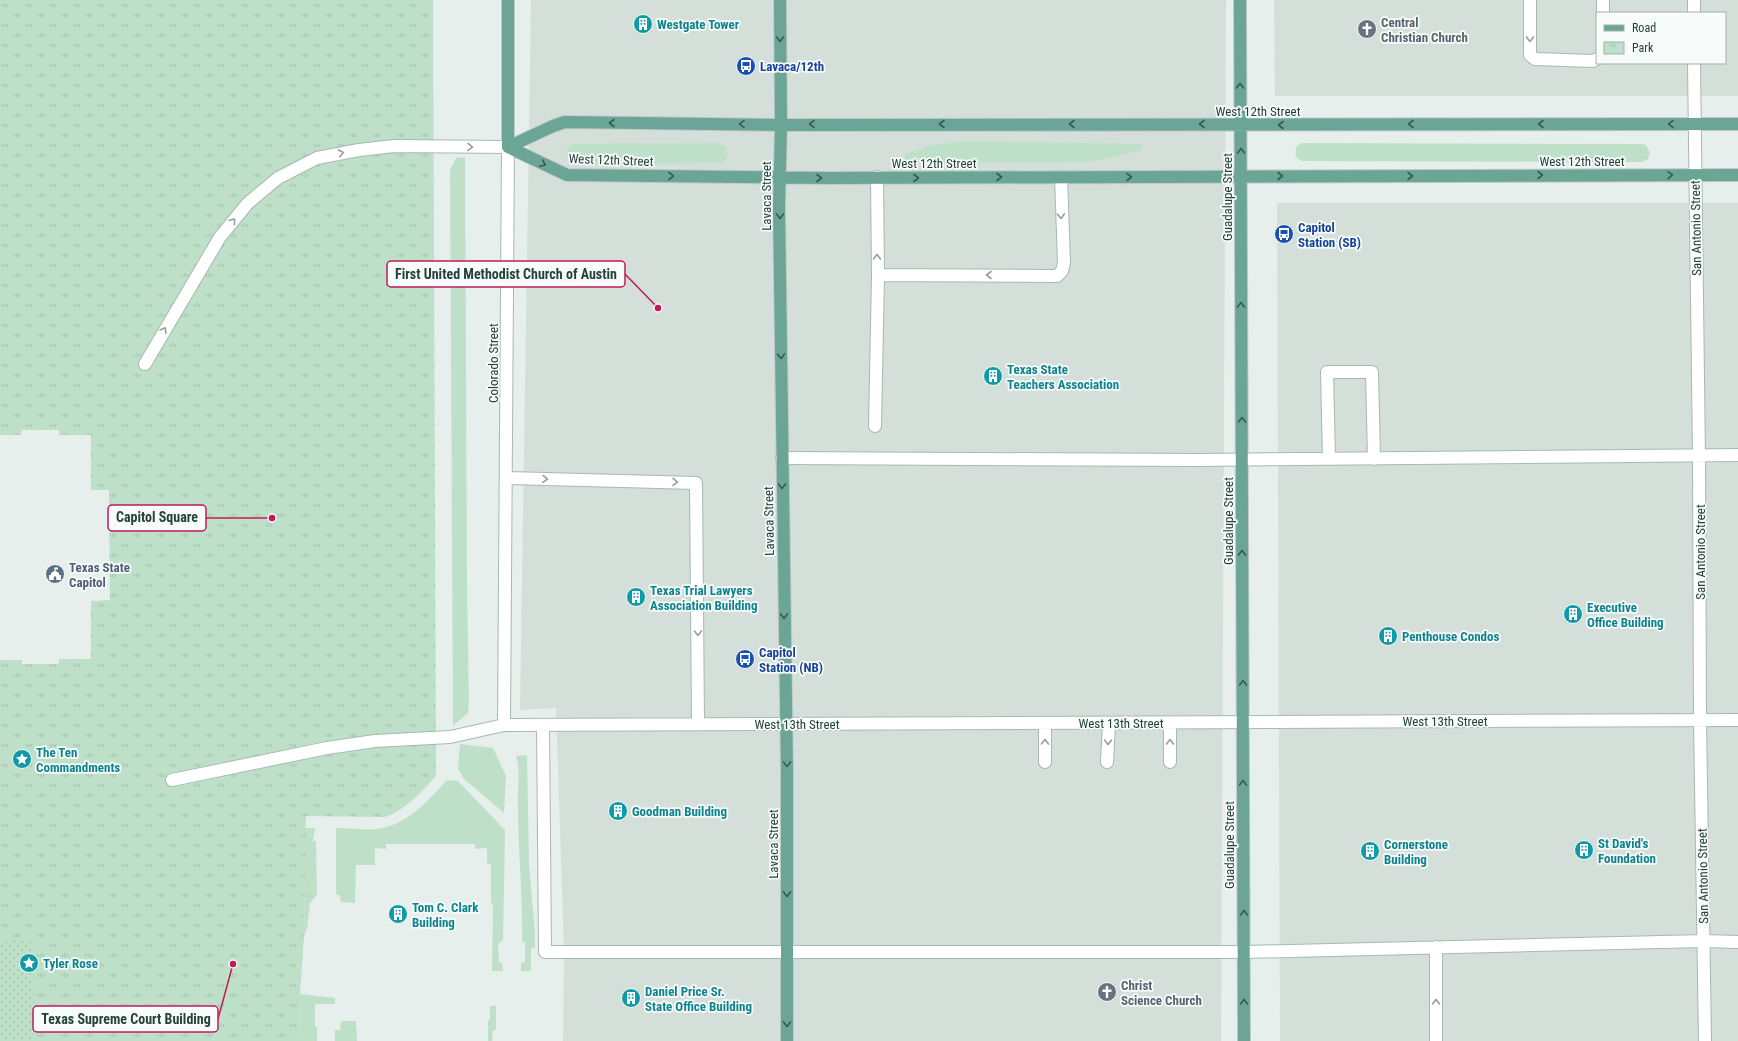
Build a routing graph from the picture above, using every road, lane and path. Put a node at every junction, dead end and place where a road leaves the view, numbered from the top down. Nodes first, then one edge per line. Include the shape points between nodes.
1 (508, 0) edge
2 (780, 0) edge
3 (1240, 0) edge
4 (1530, 0) edge
5 (1603, 0) edge
6 (1694, 0) edge
7 (1602, 12) edge
8 (1694, 12) edge
9 (1596, 60) edge
10 (1694, 64) edge
11 (1695, 124) junction
12 (1738, 124) edge
13 (781, 125) junction
14 (1241, 125) junction
15 (508, 147) junction
16 (1695, 175) junction
17 (1738, 175) edge
18 (877, 177) junction
19 (1061, 177) junction
20 (1241, 177) junction
21 (780, 178) junction
22 (878, 276) junction
23 (145, 364) dead end
24 (875, 426) dead end
25 (1738, 455) edge
26 (1699, 456) junction
27 (782, 458) junction
28 (1242, 459) junction
29 (1329, 459) junction
30 (1374, 459) junction
31 (506, 478) junction
32 (1700, 720) junction
33 (1738, 720) edge
34 (1170, 722) junction
35 (1243, 722) junction
36 (1046, 723) junction
37 (1109, 723) junction
38 (698, 724) junction
39 (504, 725) junction
40 (543, 725) junction
41 (786, 725) junction
42 (1046, 762) dead end
43 (1107, 762) dead end
44 (1170, 762) dead end
45 (172, 780) dead end
46 (1704, 941) junction
47 (1738, 942) edge
48 (1436, 947) junction
49 (787, 951) junction
50 (1244, 952) junction
51 (787, 1041) edge
52 (1244, 1041) edge
53 (1436, 1041) edge
54 (1705, 1041) edge

1 - 15 main road, Colorado Street
2 -> 13 main road, Lavaca Street
14 -> 3 main road, Guadalupe Street
4 -> 9 street via 1530,55 1535,59
5 - 7 street
6 - 8 street
10 - 11 street, San Antonio Street
11 - 12 main road, West 12th Street
11 -> 14 main road, West 12th Street
11 - 16 street, San Antonio Street
14 -> 13 main road, West 12th Street
13 -> 15 main road, West 12th Street via 565,122
13 - 21 main road, Lavaca Street
20 -> 14 main road, Guadalupe Street
15 -> 21 main road, West 12th Street via 567,175
23 -> 15 street via 220,237 248,203 278,178 317,158 359,150 394,146
15 - 31 street, Colorado Street
16 - 17 main road, West 12th Street
20 -> 16 main road, West 12th Street
16 - 26 street, San Antonio Street
18 -> 19 main road, West 12th Street
21 -> 18 main road, West 12th Street
22 -> 18 street
19 -> 20 main road, West 12th Street
19 -> 22 street via 1064,263 1062,271 1057,276
28 -> 20 main road, Guadalupe Street
21 -> 27 main road, Lavaca Street
22 - 24 street
25 - 26 street
26 - 30 street
26 - 32 street, San Antonio Street
27 - 28 street
27 -> 41 main road, Lavaca Street
28 - 29 street
35 -> 28 main road, Guadalupe Street
29 - 30 street
29 - 30 street via 1327,372 1372,372
31 -> 38 street via 696,483
31 - 39 street, Colorado Street
32 - 33 street, West 13th Street
32 - 35 street, West 13th Street
32 - 46 street, San Antonio Street
34 - 35 street, West 13th Street
34 - 37 street, West 13th Street
44 -> 34 street
50 -> 35 main road, Guadalupe Street
36 - 37 street, West 13th Street
36 - 41 street, West 13th Street
42 -> 36 street
37 -> 43 street
38 - 40 street, West 13th Street
38 - 41 street, West 13th Street
39 - 40 street, West 13th Street
39 - 45 street, West 13th Street via 450,737 375,741 327,748
40 - 49 street via 545,952
41 -> 49 main road, Lavaca Street
46 - 47 street
46 - 48 street
46 - 54 street, San Antonio Street
48 - 50 street
53 -> 48 street
49 - 50 street
49 -> 51 main road, Lavaca Street
52 -> 50 main road, Guadalupe Street

